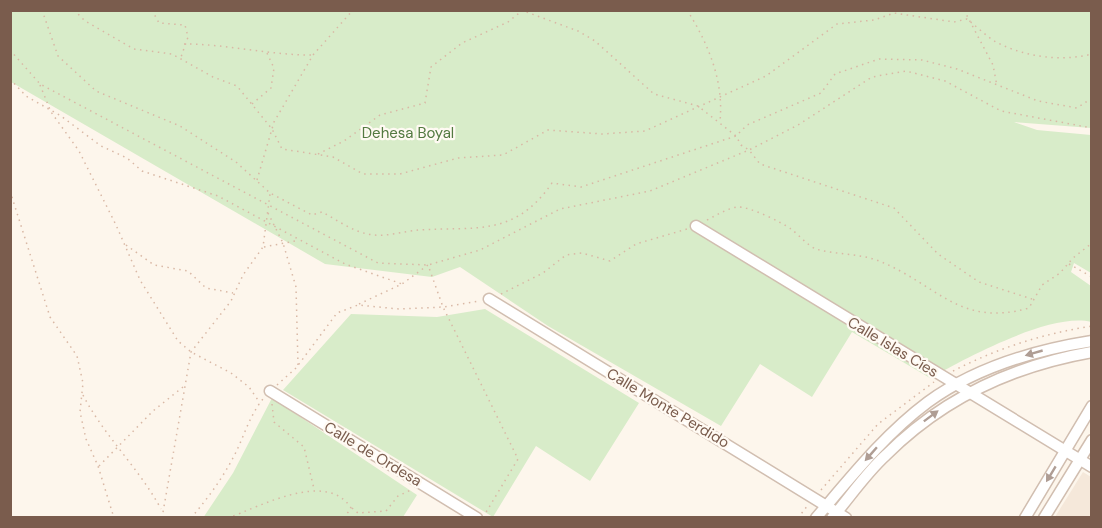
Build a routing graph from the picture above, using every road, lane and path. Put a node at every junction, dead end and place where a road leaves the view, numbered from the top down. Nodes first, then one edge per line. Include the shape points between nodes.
1 (42, 10) edge
2 (74, 10) edge
3 (152, 10) edge
4 (352, 10) edge
5 (687, 10) edge
6 (964, 10) edge
7 (522, 11) edge
8 (967, 18) junction
9 (184, 44) junction
10 (10, 50) edge
11 (265, 50) junction
12 (1092, 54) edge
13 (313, 55) junction
14 (180, 58) junction
15 (10, 79) edge
16 (40, 84) junction
17 (997, 87) junction
18 (1092, 98) edge
19 (252, 104) junction
20 (698, 106) junction
21 (51, 112) junction
22 (720, 122) junction
23 (1092, 128) edge
24 (272, 129) junction
25 (736, 136) junction
26 (749, 150) junction
27 (317, 154) junction
28 (257, 181) junction
29 (10, 191) edge
30 (270, 193) junction
31 (268, 205) junction
32 (268, 213) junction
33 (268, 222) junction
34 (275, 226) junction
35 (696, 226) junction
36 (296, 240) junction
37 (283, 243) junction
38 (1092, 243) edge
39 (126, 245) junction
40 (263, 247) junction
41 (1068, 263) junction
42 (428, 265) junction
43 (1092, 277) edge
44 (402, 284) junction
45 (234, 293) junction
46 (489, 299) junction
47 (1034, 300) junction
48 (358, 305) junction
49 (443, 307) junction
50 (1092, 341) edge
51 (191, 352) junction
52 (1092, 352) edge
53 (298, 365) junction
54 (956, 386) junction
55 (183, 387) junction
56 (270, 391) junction
57 (968, 392) junction
58 (82, 394) junction
59 (260, 402) junction
60 (1092, 406) edge
61 (1092, 440) edge
62 (117, 447) junction
63 (1065, 452) junction
64 (1079, 460) junction
65 (98, 466) junction
66 (1092, 467) edge
67 (423, 485) junction
68 (314, 490) junction
69 (826, 505) junction
70 (351, 508) junction
71 (162, 511) junction
72 (838, 516) edge
73 (114, 518) edge
74 (162, 518) edge
75 (166, 518) edge
76 (191, 518) edge
77 (228, 518) edge
78 (344, 518) edge
79 (477, 518) edge
80 (483, 518) edge
81 (816, 518) edge
82 (1025, 518) edge
83 (1044, 518) edge

1 - 28 path via 58,56 96,92 180,126 236,162
2 - 14 path via 85,21 134,49
3 - 9 path via 159,23 185,25 188,37
4 - 13 path
5 - 22 path via 706,39 722,96
6 - 8 path
7 - 20 path via 595,41 654,94
7 - 27 path via 508,22 462,43 431,67 425,103 380,115 344,141
8 - 12 path via 996,42 1032,54 1073,59
8 - 17 path via 993,64
8 - 20 path via 954,22 894,13 874,20 837,24 766,76
9 - 11 path
9 - 14 path
10 - 16 path
11 - 13 path
11 - 19 path via 274,68 271,88
13 - 24 path
14 - 19 path via 237,86
15 - 21 path via 26,96
16 - 21 path
16 - 31 path
17 - 18 path via 1038,101 1077,108
17 - 25 path via 957,69 922,60 879,59 835,74 821,93 747,125
19 - 24 path
20 - 22 path
20 - 27 path via 645,131 602,134 548,129 503,155 458,158 400,174 363,174 333,157
21 - 33 path via 142,171 218,196
21 - 39 path via 79,151
22 - 25 path
23 - 26 path via 1001,111 945,81 906,71 872,77 798,125
24 - 27 path via 282,149
24 - 28 path
25 - 26 path
25 - 30 path via 581,188 552,183 542,197 515,217 477,230 429,229 372,235 322,212 312,215
26 - 42 path via 650,191 560,209 480,250
26 - 47 path via 760,164 894,208 938,254 979,282
28 - 30 path
29 - 58 path via 50,317 77,356
30 - 31 path
31 - 32 path
31 - 42 path via 378,263
32 - 33 path
32 - 34 path
33 - 34 path
33 - 40 path
34 - 36 path
34 - 37 path
35 - 46 path via 636,244 610,261 582,253 566,255 543,273
35 - 47 path via 724,210 739,207 789,227 814,248 875,260 909,274 947,302 989,314 1029,308
35 - 54 street, Calle Islas Cíes
36 - 37 path
36 - 44 path via 368,274
37 - 40 path
37 - 53 path via 296,287
38 - 41 path
39 - 45 path via 154,266 188,271 206,288
39 - 51 path via 140,280 178,341
40 - 45 path
41 - 43 path
41 - 47 path via 1042,285
42 - 44 path
42 - 49 path
44 - 48 path
45 - 51 path
46 - 49 path
46 - 69 street, Calle Monte Perdido
48 - 49 path via 399,309
48 - 53 path via 337,313
49 - 80 path via 518,459
50 -> 54 street via 1031,354
51 - 55 path
51 - 59 path via 231,373
52 - 57 street via 1034,364
53 - 56 path
54 - 57 street, Calle Islas Cíes
54 -> 69 street via 929,401 877,447
55 - 62 path
55 - 71 path via 175,456
56 - 59 path
56 - 67 street, Calle de Ordesa
56 - 68 path via 274,422 304,447
57 - 63 street, Calle Islas Cíes
72 -> 57 street via 898,443
58 - 62 path
58 - 65 path via 80,412 86,439
59 - 76 path via 217,487
60 - 63 street
61 - 64 street
62 - 65 path
62 - 71 path
63 - 64 street, Calle Islas Cíes
63 -> 82 street
64 - 66 street, Calle Islas Cíes
64 - 83 street
65 - 73 path
67 - 70 path via 398,496 386,511 358,513
67 - 79 street, Calle de Ordesa
68 - 70 path via 344,497
68 - 77 path
69 - 72 street, Calle Monte Perdido
69 - 81 street
70 - 78 path
71 - 74 path
71 - 75 path

